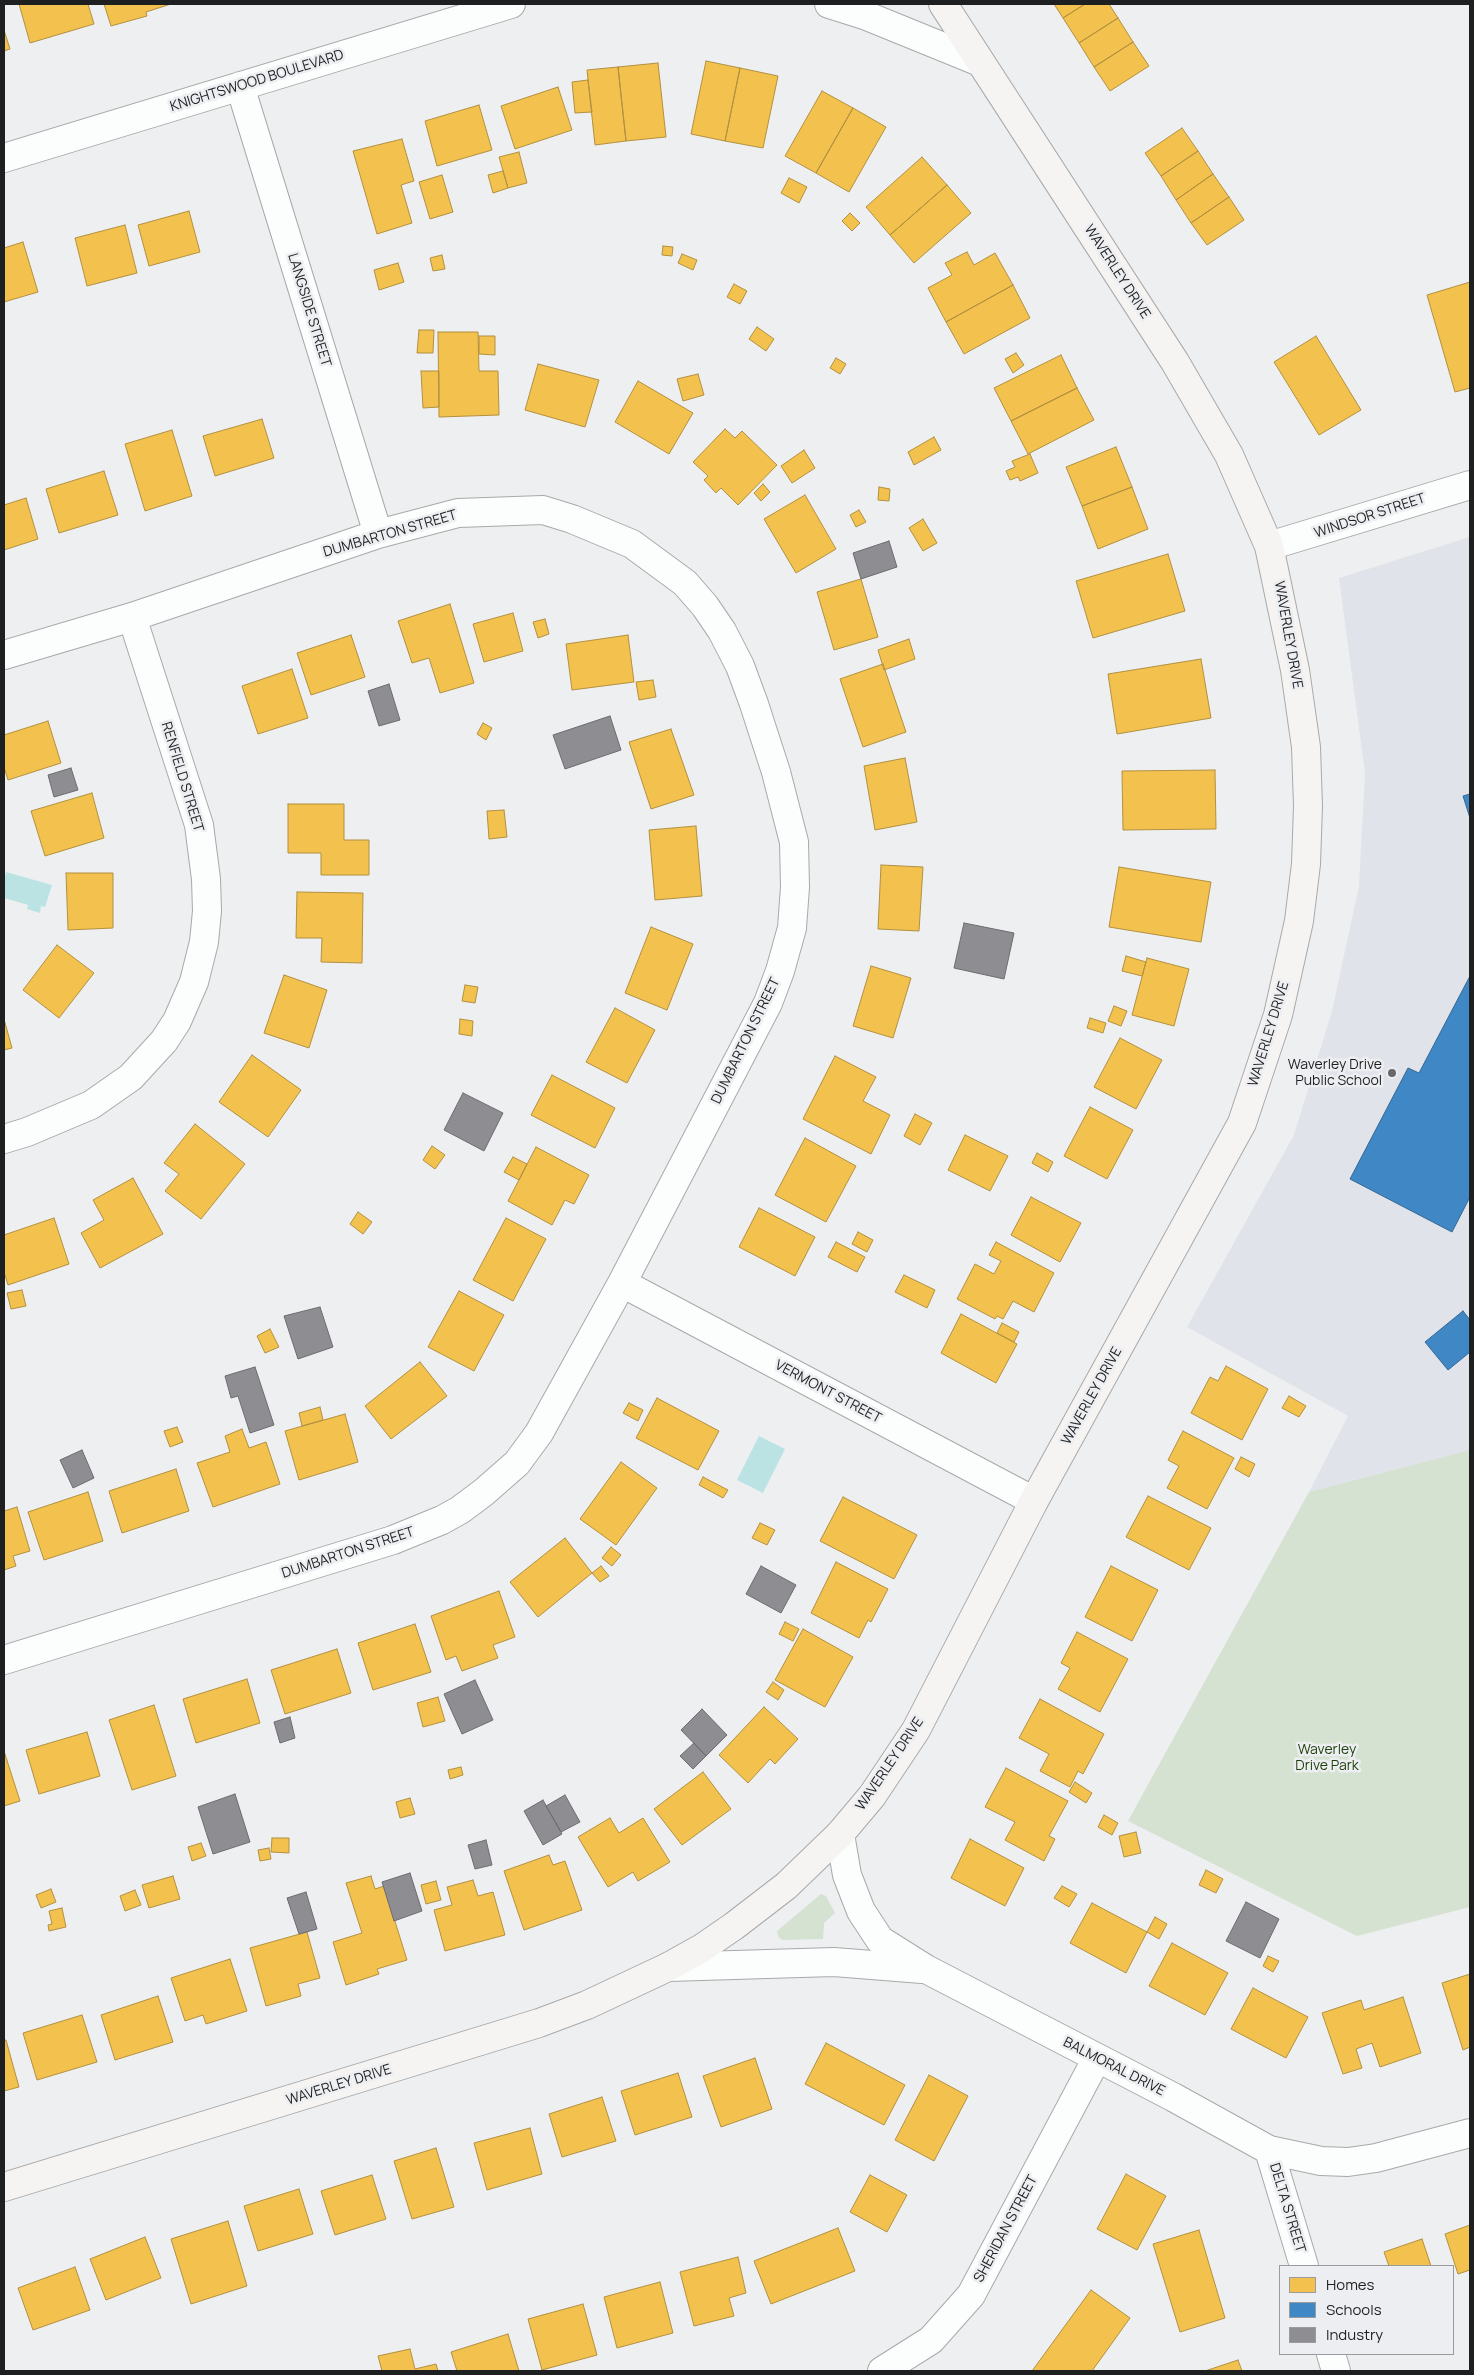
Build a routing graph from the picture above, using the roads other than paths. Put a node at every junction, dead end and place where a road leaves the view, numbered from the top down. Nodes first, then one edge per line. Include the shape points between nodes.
1 (510, 4) edge
2 (829, 4) edge
3 (943, 4) edge
4 (980, 62) junction
5 (240, 86) junction
6 (4, 158) edge
7 (1470, 484) edge
8 (378, 534) junction
9 (1270, 546) junction
10 (132, 617) junction
11 (4, 655) edge
12 (4, 1140) edge
13 (622, 1283) junction
14 (1034, 1501) junction
15 (4, 1660) edge
16 (840, 1834) junction
17 (668, 1967) junction
18 (926, 1969) junction
19 (1097, 2058) junction
20 (1470, 2133) edge
21 (1269, 2150) junction
22 (4, 2187) edge
23 (1304, 2265) edge
24 (1331, 2355) edge
25 (882, 2371) edge
26 (1336, 2371) edge

1 - 5 street, KNIGHTSWOOD BOULEVARD
2 - 4 street
3 - 4 street, WAVERLEY DRIVE
4 - 9 street, WAVERLEY DRIVE via 1175,362 1229,455
5 - 6 street, KNIGHTSWOOD BOULEVARD
5 - 8 street, LANGSIDE STREET
7 - 9 street, WINDSOR STREET
8 - 10 street, DUMBARTON STREET
8 - 13 street, DUMBARTON STREET via 458,513 543,510 607,532 665,566 705,606 726,639 754,704 794,842 792,928 768,1003
9 - 14 street, WAVERLEY DRIVE via 1295,670 1306,747 1308,806 1306,864 1299,921 1278,1015 1242,1123
10 - 11 street, DUMBARTON STREET
10 - 12 street, RENFIELD STREET via 199,824 206,879 204,942 194,982 177,1021 164,1042 131,1077 91,1105
13 - 14 street, VERMONT STREET
13 - 15 street, DUMBARTON STREET via 539,1434 484,1492 460,1510 393,1540
14 - 16 street, WAVERLEY DRIVE via 916,1730 872,1796
16 - 17 street, WAVERLEY DRIVE via 760,1907 702,1948
16 - 18 street, BALMORAL DRIVE via 847,1875 861,1911 880,1940
17 - 18 street, WAVERLEY DRIVE via 834,1962
17 - 22 street, WAVERLEY DRIVE via 587,2005 539,2023
18 - 19 street, BALMORAL DRIVE
19 - 21 street, BALMORAL DRIVE
19 - 25 street, SHERIDAN STREET via 971,2295 932,2340
20 - 21 street, BALMORAL DRIVE via 1376,2158 1348,2162 1321,2161
21 - 23 street, DELTA STREET
24 - 26 street

